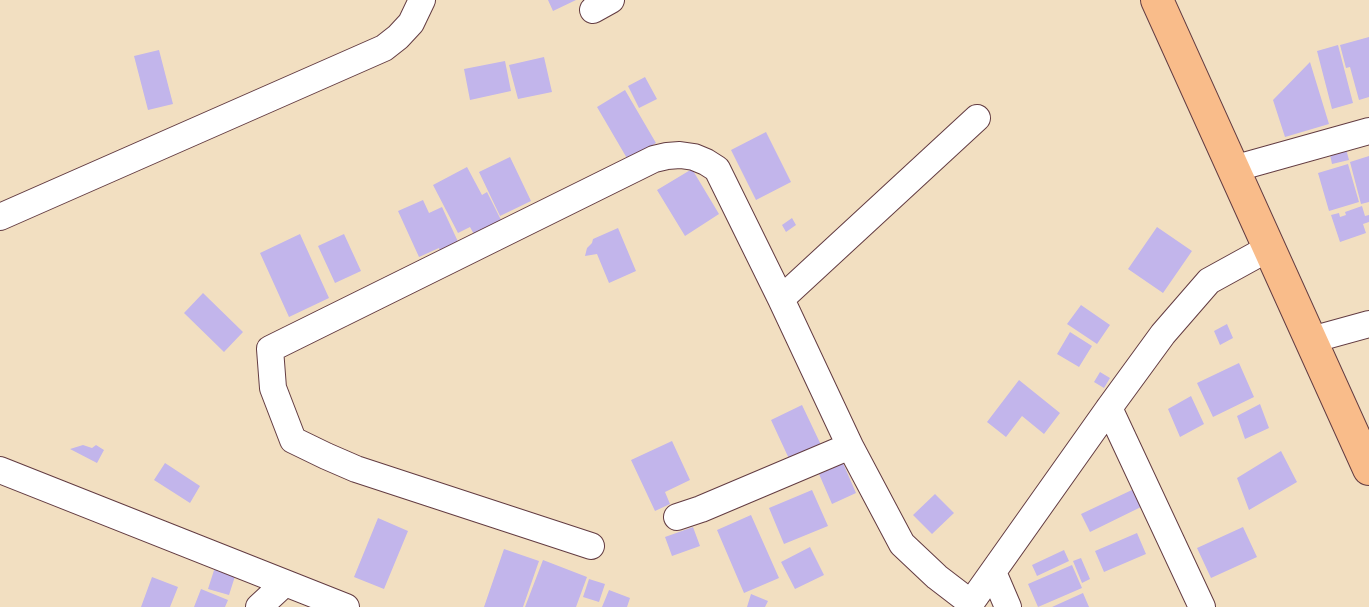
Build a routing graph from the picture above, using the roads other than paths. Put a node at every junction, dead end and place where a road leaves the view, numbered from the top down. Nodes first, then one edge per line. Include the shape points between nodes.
1 (422, 0) edge
2 (1157, 0) edge
3 (977, 118) dead end
4 (1369, 131) edge
5 (1233, 169) junction
6 (0, 217) edge
7 (1269, 248) junction
8 (781, 299) junction
9 (1369, 324) edge
10 (1311, 340) junction
11 (1109, 408) junction
12 (850, 446) junction
13 (1369, 469) edge
14 (0, 470) edge
15 (677, 517) dead end
16 (591, 546) dead end
17 (993, 573) junction
18 (285, 583) junction
19 (969, 605) edge
20 (260, 607) edge
21 (346, 607) edge
22 (1008, 607) edge
23 (1202, 607) edge

1 - 6 street via 411,23 384,48
2 - 5 main road
3 - 8 street
4 - 5 street
5 - 7 main road
7 - 10 main road
7 - 11 street via 1209,281
8 - 12 street
8 - 16 street via 717,169 694,157 667,156 270,349 273,388 293,440 356,469
9 - 10 street
10 - 13 main road
11 - 17 street
11 - 23 street
12 - 15 street
12 - 19 street via 902,544
14 - 18 street
17 - 19 street
17 - 22 street
18 - 20 street
18 - 21 street

